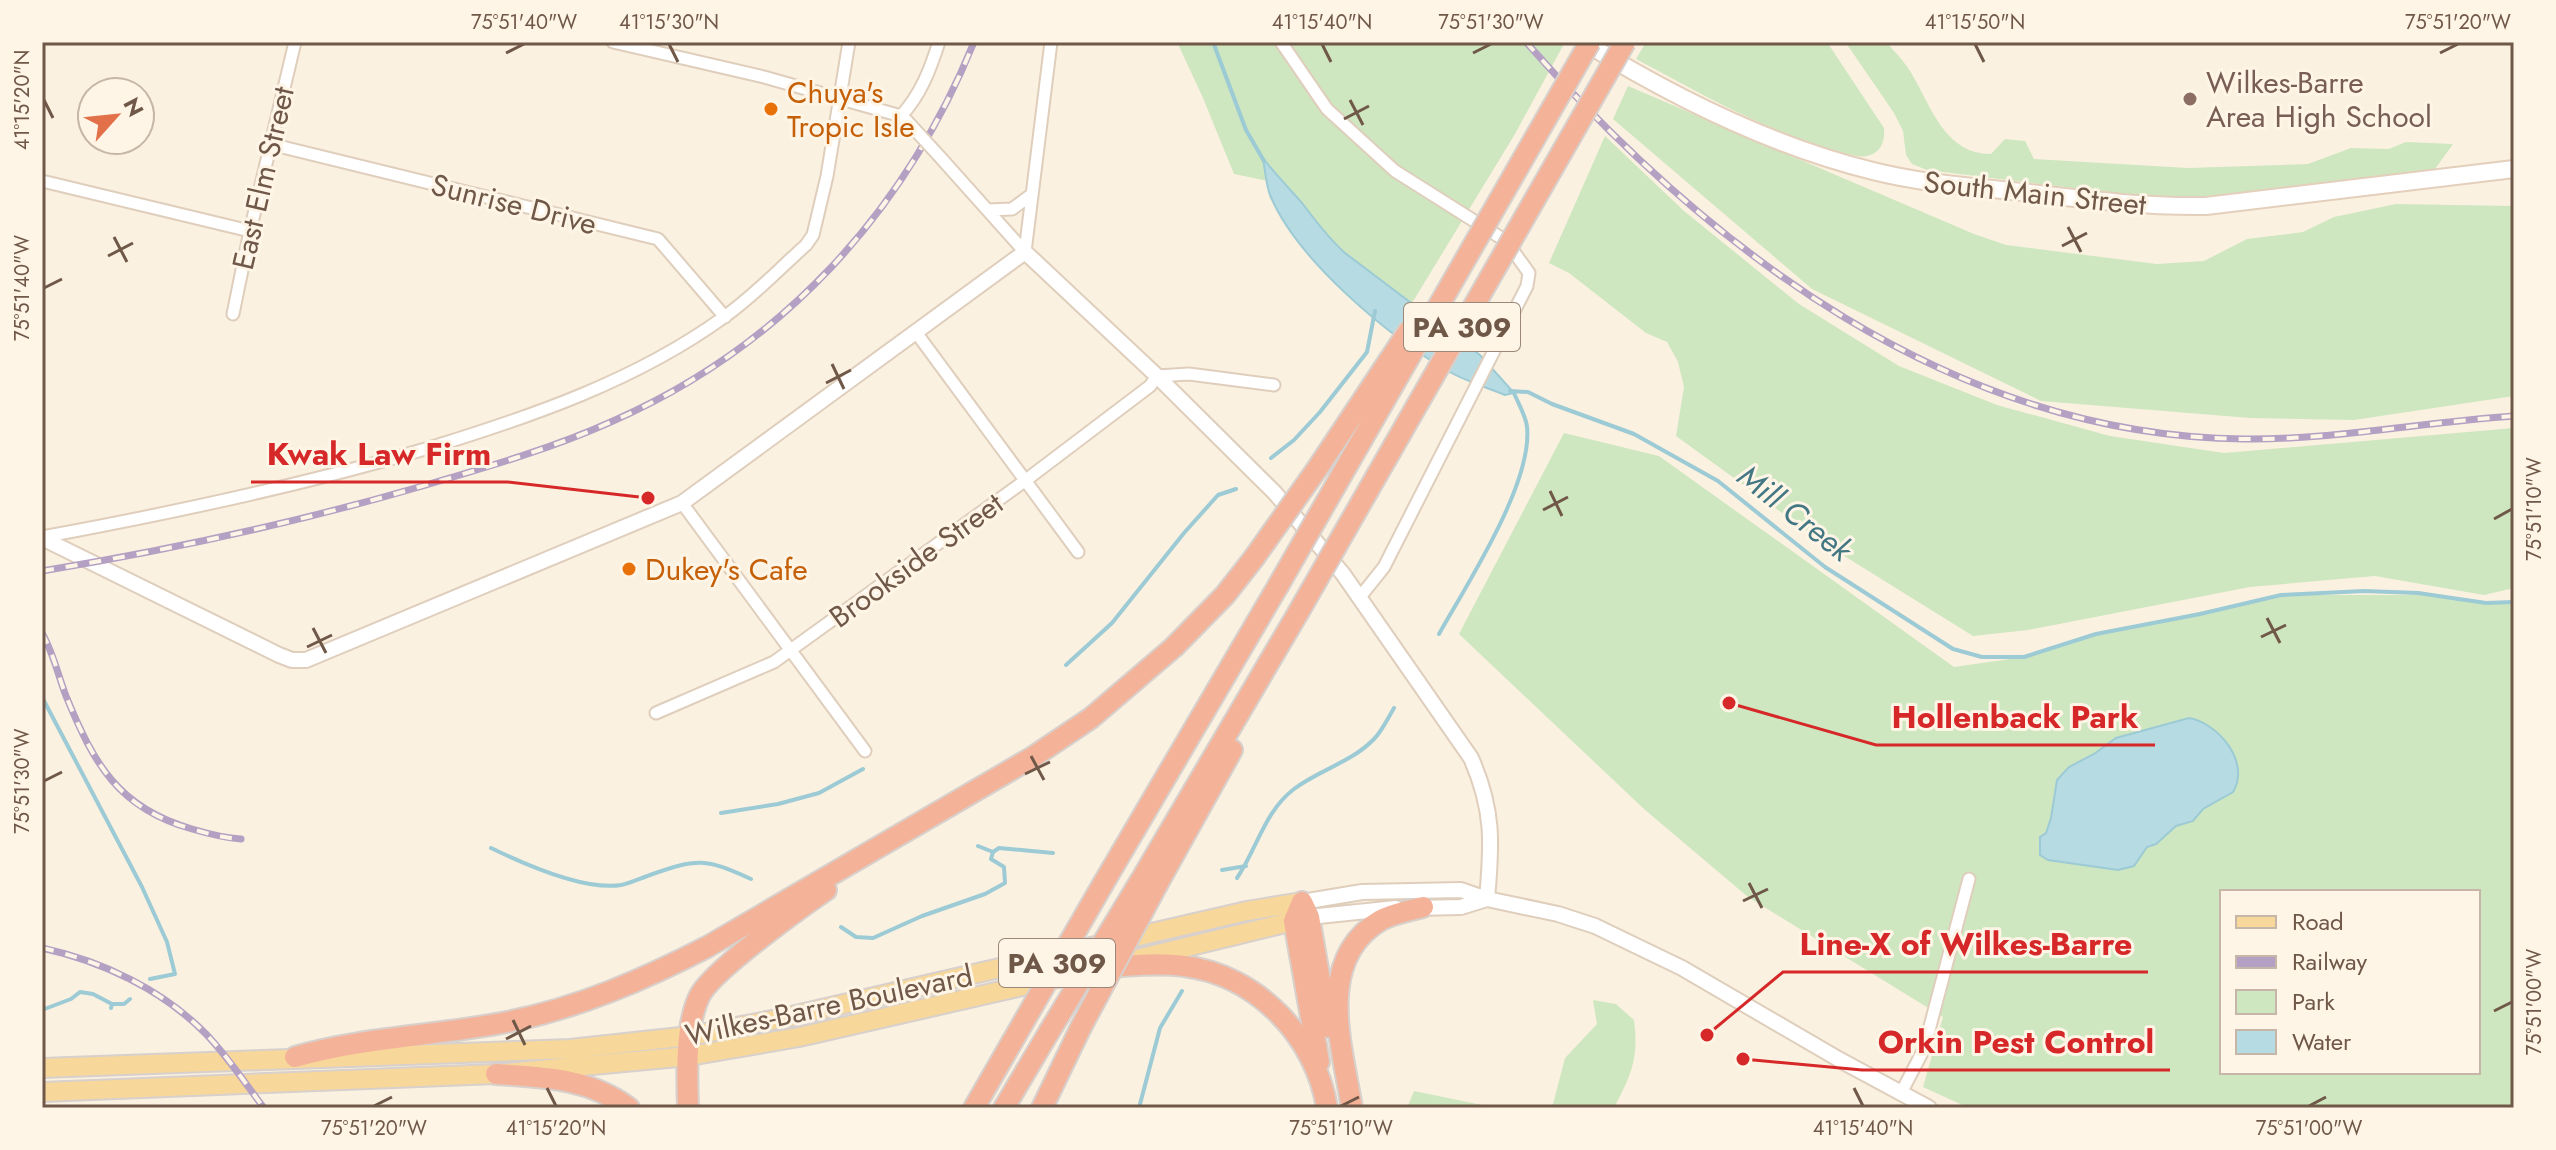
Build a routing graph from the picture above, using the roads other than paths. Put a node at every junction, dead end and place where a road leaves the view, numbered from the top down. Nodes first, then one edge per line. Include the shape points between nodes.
1 (295, 42) edge
2 (613, 42) edge
3 (849, 42) edge
4 (939, 42) edge
5 (1051, 42) edge
6 (1281, 42) edge
7 (1587, 42) edge
8 (1625, 42) edge
9 (840, 97) junction
10 (904, 118) junction
11 (270, 144) junction
12 (2514, 169) edge
13 (42, 181) edge
14 (1505, 186) junction
15 (1031, 195) junction
16 (988, 210) junction
17 (250, 231) junction
18 (1025, 252) junction
19 (233, 314) dead end
20 (725, 317) junction
21 (915, 331) junction
22 (1157, 376) junction
23 (1274, 385) dead end
24 (1026, 480) junction
25 (682, 503) junction
26 (42, 537) edge
27 (1078, 552) dead end
28 (1360, 597) junction
29 (792, 649) junction
30 (656, 713) dead end
31 (865, 751) dead end
32 (962, 798) junction
33 (1969, 879) dead end
34 (1150, 882) junction
35 (1487, 899) junction
36 (1423, 907) junction
37 (1302, 913) junction
38 (1103, 967) junction
39 (690, 1046) junction
40 (295, 1057) junction
41 (42, 1068) edge
42 (496, 1074) junction
43 (1323, 1081) junction
44 (42, 1092) edge
45 (1901, 1101) edge
46 (629, 1108) edge
47 (688, 1108) edge
48 (974, 1108) edge
49 (1004, 1108) edge
50 (1042, 1108) edge
51 (1327, 1108) edge
52 (1342, 1108) edge
53 (1352, 1108) edge
54 (1929, 1108) edge

1 - 11 street, East Elm Street
2 - 9 street
3 - 9 street
4 - 10 street
5 - 15 street
6 - 28 street via 1327,109 1395,171 1506,241 1529,273 1384,567
7 - 12 main road, South Main Street via 1685,98 1769,136 1871,171 1918,180 2161,207
7 - 14 highway, PA 309, bridge
8 - 34 highway, PA 309, bridge via 1284,636
9 - 10 street
9 - 20 street via 813,235
10 - 16 street, bridge
11 - 17 street, East Elm Street
11 - 20 street, Sunrise Drive via 658,239
13 - 17 street
14 - 32 highway, bridge via 1317,469 1225,595 1091,718
14 - 48 highway, PA 309, bridge
15 - 16 street via 1012,209
15 - 18 street
16 - 18 street
17 - 19 street, East Elm Street
18 - 21 street
18 - 22 street
20 - 26 street via 601,386 482,432 293,484
21 - 24 street
21 - 25 street
22 - 23 street via 1189,374
22 - 24 street, Brookside Street
22 - 28 street via 1275,493
24 - 27 street
24 - 29 street, Brookside Street
25 - 26 street via 306,660 279,655
25 - 29 street
28 - 35 street via 1475,766 1491,820
29 - 30 street, Brookside Street via 774,662
29 - 31 street
32 - 39 highway via 820,894 718,974 700,994
32 - 40 highway via 707,947 620,989 505,1023 336,1045
33 - 45 street via 1924,1049
34 - 49 highway, PA 309, bridge
34 - 50 highway, bridge
35 - 36 street, Wilkes-Barre Boulevard via 1461,907
35 - 37 street, Wilkes-Barre Boulevard via 1461,890 1362,892
35 - 45 street via 1558,914 1639,946
36 - 37 street, Wilkes-Barre Boulevard
36 - 53 highway via 1382,919 1363,933 1341,969 1340,1038
37 - 38 main road, Wilkes-Barre Boulevard
37 - 39 main road, Wilkes-Barre Boulevard via 1247,911 796,1015
37 - 43 highway
37 - 52 highway
38 - 39 main road, Wilkes-Barre Boulevard via 799,1037
38 - 43 highway via 1184,966 1240,985 1289,1024
39 - 40 main road, Wilkes-Barre Boulevard
39 - 42 main road, Wilkes-Barre Boulevard
39 - 47 highway
40 - 41 main road, Wilkes-Barre Boulevard
42 - 44 main road, Wilkes-Barre Boulevard
42 - 46 highway via 573,1081
43 - 51 highway
45 - 54 street

